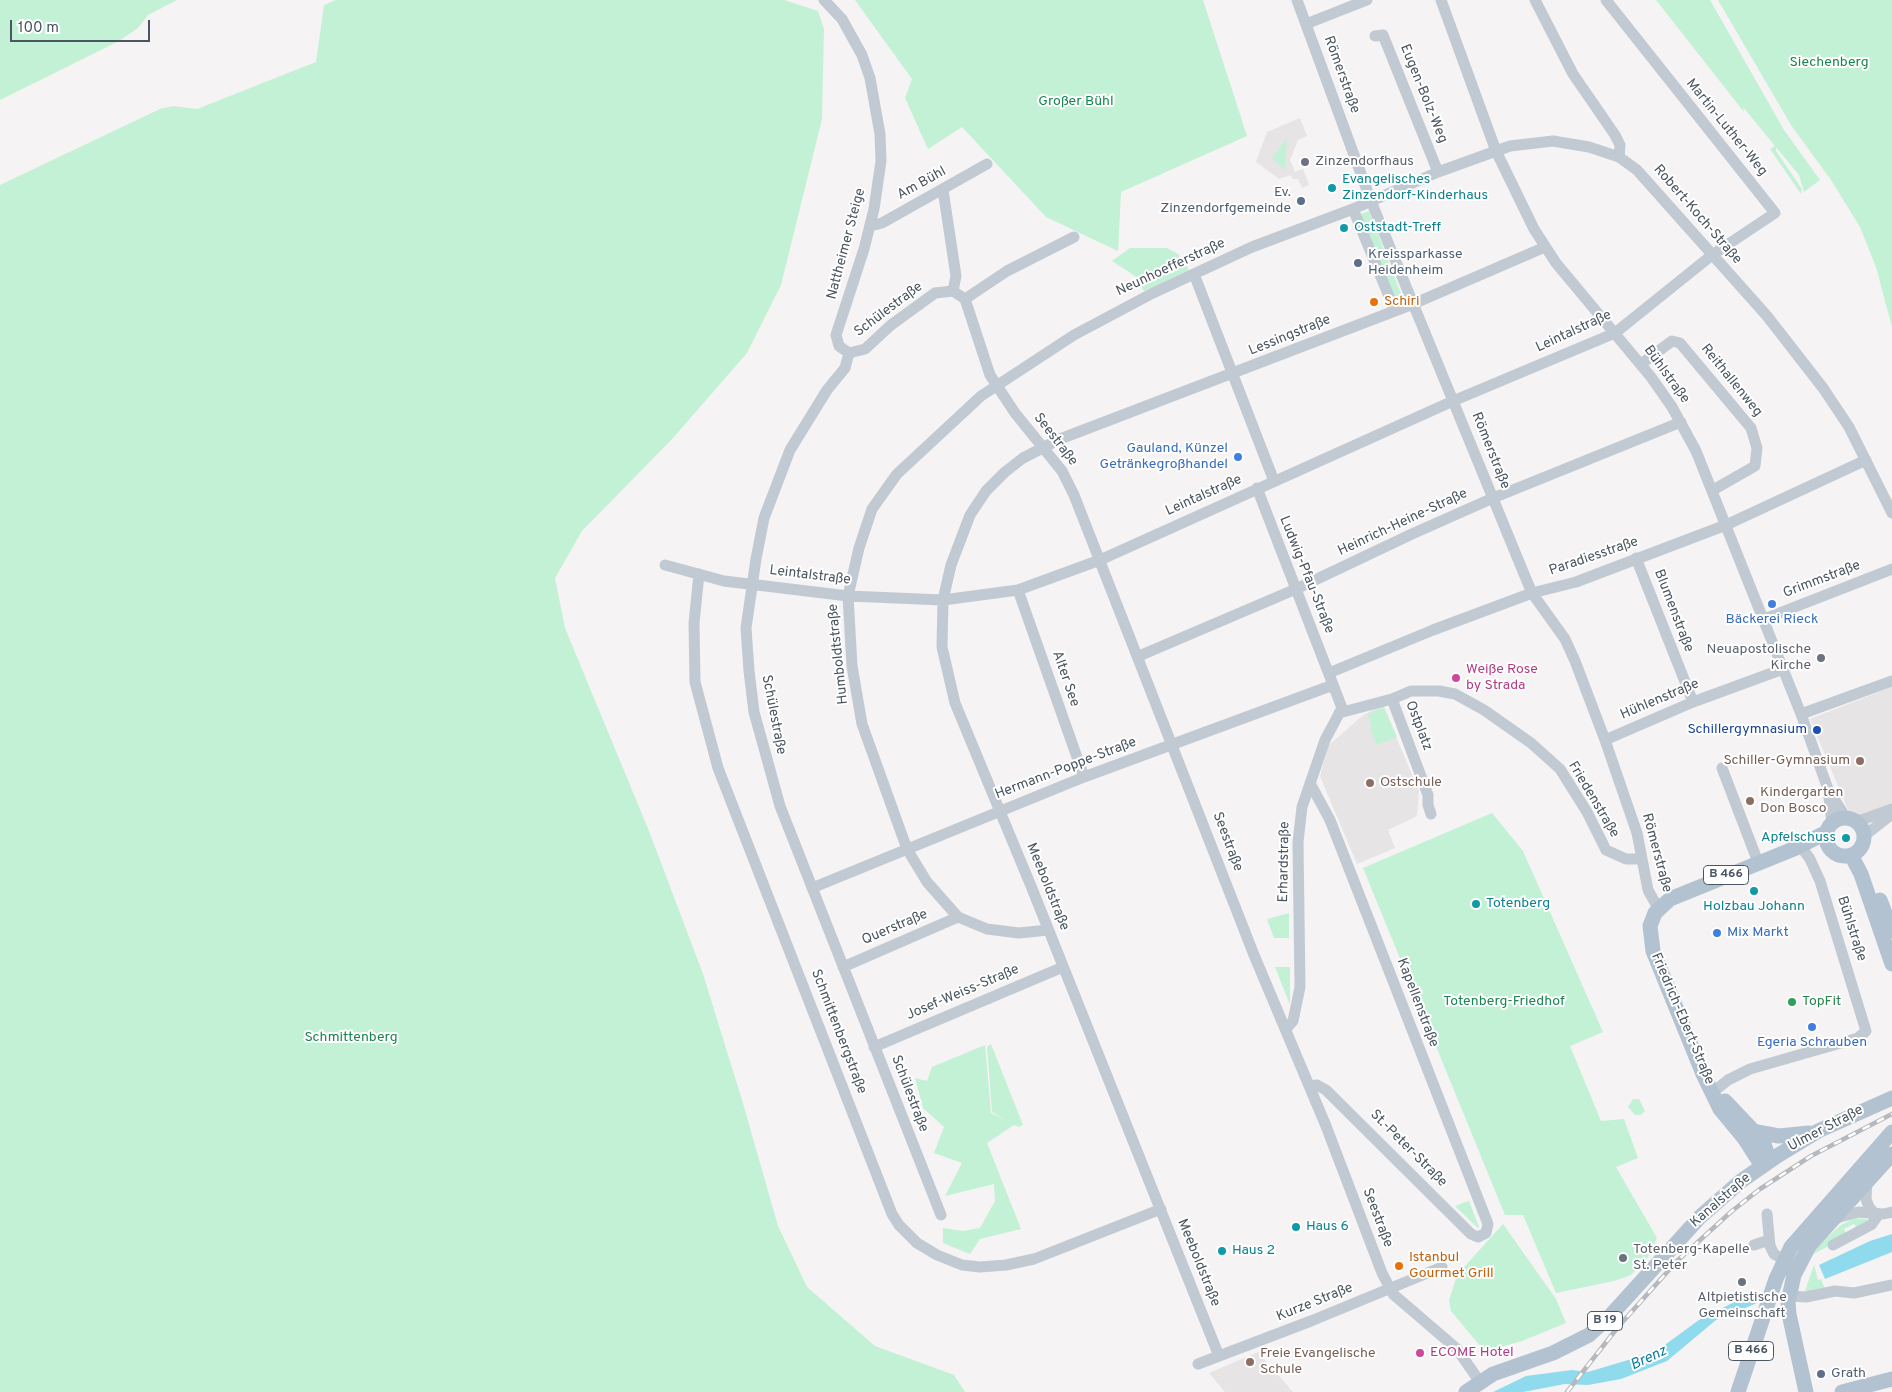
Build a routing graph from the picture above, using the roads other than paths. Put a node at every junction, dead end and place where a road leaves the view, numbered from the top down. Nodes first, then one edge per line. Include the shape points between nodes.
1 (824, 0) edge
2 (1297, 0) edge
3 (1367, 0) edge
4 (1441, 0) edge
5 (1535, 0) edge
6 (1606, 0) edge
7 (1306, 24) junction
8 (1375, 36) dead end
9 (1496, 151) junction
10 (1619, 158) junction
11 (987, 164) dead end
12 (1438, 172) junction
13 (943, 190) junction
14 (1371, 201) junction
15 (1353, 208) junction
16 (870, 226) junction
17 (1074, 237) dead end
18 (1545, 247) junction
19 (1712, 255) junction
20 (1194, 274) junction
21 (953, 291) junction
22 (965, 299) junction
23 (1413, 304) junction
24 (1394, 311) junction
25 (1615, 333) junction
26 (849, 353) junction
27 (1641, 364) junction
28 (1233, 374) junction
29 (996, 386) junction
30 (1453, 401) junction
31 (1681, 422) junction
32 (1043, 448) junction
33 (1866, 460) junction
34 (1274, 481) junction
35 (1258, 488) junction
36 (1713, 490) junction
37 (1493, 498) junction
38 (1892, 514) edge
39 (1726, 525) junction
40 (1636, 558) junction
41 (1100, 560) junction
42 (665, 565) dead end
43 (1892, 569) edge
44 (699, 574) junction
45 (752, 585) junction
46 (1296, 589) junction
47 (1018, 590) junction
48 (1532, 593) junction
49 (848, 596) junction
50 (943, 600) junction
51 (1764, 619) junction
52 (1139, 656) junction
53 (1783, 669) junction
54 (1328, 672) junction
55 (1892, 681) edge
56 (1333, 685) junction
57 (1392, 699) junction
58 (1693, 702) junction
59 (1339, 713) junction
60 (1801, 714) junction
61 (1605, 740) junction
62 (1173, 744) junction
63 (1722, 768) dead end
64 (1084, 777) junction
65 (1310, 783) junction
66 (1892, 809) edge
67 (999, 811) junction
68 (1892, 813) edge
69 (1431, 814) dead end
70 (1838, 828) junction
71 (1859, 846) junction
72 (907, 849) junction
73 (1803, 852) junction
74 (1642, 860) junction
75 (1758, 862) junction
76 (812, 888) junction
77 (1658, 908) junction
78 (958, 917) junction
79 (1048, 930) junction
80 (1892, 931) edge
81 (1892, 964) edge
82 (843, 967) junction
83 (1063, 967) junction
84 (1864, 1023) joint
85 (1286, 1029) junction
86 (874, 1047) junction
87 (1310, 1086) junction
88 (1713, 1092) junction
89 (1892, 1098) edge
90 (1818, 1131) junction
91 (1757, 1132) junction
92 (1892, 1132) edge
93 (1892, 1154) edge
94 (1762, 1166) junction
95 (1850, 1181) junction
96 (1866, 1181) junction
97 (1853, 1196) junction
98 (1161, 1209) junction
99 (1892, 1212) edge
100 (1873, 1213) junction
101 (1767, 1214) dead end
102 (941, 1215) dead end
103 (1831, 1220) junction
104 (1483, 1236) joint
105 (1769, 1240) junction
106 (1754, 1245) dead end
107 (1833, 1245) dead end
108 (1784, 1260) junction
109 (1442, 1267) dead end
110 (1892, 1285) edge
111 (1390, 1288) junction
112 (1789, 1296) junction
113 (1219, 1356) junction
114 (1198, 1364) dead end
115 (1892, 1379) edge
116 (1480, 1382) junction
117 (1466, 1392) edge
118 (1738, 1392) edge
119 (1806, 1392) edge
120 (1842, 1392) edge

1 - 16 street, Nattheimer Steige via 842,19 859,49 878,112 881,161
2 - 7 street, Römerstraße
3 - 7 street
4 - 9 street, Bühlstraße
5 - 10 street via 1573,74 1615,135 1620,145
6 - 19 street, Martin-Luther-Weg via 1775,213
7 - 14 street, Römerstraße
8 - 12 street, Eugen-Bolz-Weg via 1383,35
9 - 10 street, Robert-Koch-Straße via 1523,143 1553,141 1583,145
9 - 12 street, Robert-Koch-Straße
9 - 18 street, Bühlstraße via 1521,207
10 - 19 street, Robert-Koch-Straße via 1642,175
11 - 13 street, Am Bühl
12 - 14 street, Robert-Koch-Straße
13 - 16 street, Am Bühl via 882,223
13 - 21 street via 956,276
14 - 15 street, Neunhoefferstraße
14 - 23 street, Römerstraße
15 - 20 street, Neunhoefferstraße via 1252,247
15 - 24 street
16 - 26 street, Nattheimer Steige via 836,335 839,346
17 - 22 street via 1007,272
18 - 23 street, Lessingstraße
18 - 25 street, Bühlstraße
19 - 25 street, Leintalstraße
19 - 33 street, Robert-Koch-Straße via 1767,316 1823,388
20 - 28 street
20 - 29 street, Neunhoefferstraße via 1106,316
21 - 22 street
21 - 26 street, Schülestraße via 941,291 927,298 865,348
22 - 29 street, Seestraße
23 - 24 street, Lessingstraße
23 - 30 street, Römerstraße
24 - 28 street, Lessingstraße
25 - 27 street, Bühlstraße
25 - 30 street, Leintalstraße
26 - 45 street, Schülestraße via 845,368 807,418 777,480 764,518
27 - 31 street, Bühlstraße
27 - 36 street, Reithallenweg via 1672,341 1680,343 1751,428 1758,448 1755,466
28 - 32 street, Lessingstraße
28 - 34 street
29 - 32 street, Seestraße
29 - 49 street, Humboldtstraße via 961,413 897,474 872,509
30 - 34 street, Leintalstraße
30 - 37 street, Römerstraße
31 - 36 street, Bühlstraße
31 - 37 street, Heinrich-Heine-Straße
32 - 41 street, Seestraße via 1069,482
32 - 50 street, Meeboldstraße via 1006,472 986,491 970,515 950,565
33 - 38 street, Robert-Koch-Straße
33 - 39 street, Paradiesstraße
34 - 35 street, Leintalstraße
35 - 41 street, Leintalstraße
35 - 46 street, Ludwig-Pfau-Straße
36 - 39 street, Bühlstraße
37 - 46 street, Heinrich-Heine-Straße
37 - 48 street, Römerstraße
39 - 40 street, Paradiesstraße
39 - 51 street, Bühlstraße
40 - 48 street, Paradiesstraße via 1576,582
40 - 58 street, Blumenstraße
41 - 47 street, Leintalstraße
41 - 52 street, Seestraße
42 - 44 street, Leintalstraße
43 - 51 street, Grimmstraße
44 - 45 street, Leintalstraße
44 - 98 street, Schmittenbergstraße via 694,623 695,682 718,768 899,1225 917,1243 937,1255 980,1267 1034,1258
45 - 49 street, Leintalstraße
45 - 76 street, Schülestraße via 746,628 754,712 780,806
46 - 52 street, Heinrich-Heine-Straße
46 - 54 street, Ludwig-Pfau-Straße
47 - 50 street, Leintalstraße
47 - 64 street, Alter See
48 - 54 street, Paradiesstraße
48 - 61 street, Römerstraße via 1567,644
49 - 50 street, Leintalstraße
49 - 72 street, Humboldtstraße via 852,666 862,724
50 - 67 street, Meeboldstraße via 942,647 955,703
51 - 53 street, Bühlstraße
52 - 62 street, Seestraße
53 - 58 street, Hühlenstraße
53 - 60 street, Bühlstraße
54 - 56 street
55 - 60 street
56 - 59 street via 1342,708
56 - 62 street, Hermann-Poppe-Straße
57 - 59 street, Ostplatz
57 - 69 street, Ostplatz via 1428,795
57 - 74 street, Friedenstraße via 1411,691 1439,691 1455,694 1484,710 1531,743 1560,769 1606,850 1626,859
58 - 61 street, Hühlenstraße
59 - 65 street, Erhardstraße via 1325,740
60 - 70 street, Bühlstraße
61 - 74 street, Römerstraße via 1637,833
62 - 64 street, Hermann-Poppe-Straße
62 - 85 street, Seestraße
63 - 75 street
64 - 67 street, Hermann-Poppe-Straße
65 - 85 street, Erhardstraße via 1302,807 1298,842 1300,987 1293,1021
65 - 104 street, Kapellenstraße via 1330,820 1488,1224
66 - 70 street
67 - 72 street, Hermann-Poppe-Straße
67 - 79 street, Meeboldstraße
68 - 71 street
70 - 71 main road
70 - 71 main road via 1838,855
70 - 73 main road, B 466
71 - 80 main road
71 - 81 main road via 1861,874
72 - 76 street, Hermann-Poppe-Straße
72 - 78 street, Humboldtstraße via 927,882
73 - 75 main road, B 466
73 - 84 street, Bühlstraße via 1820,881
74 - 77 street, Römerstraße via 1648,890
75 - 77 main road, B 466 via 1675,896
76 - 82 street, Schülestraße
77 - 88 main road, Friedrich-Ebert-Straße via 1650,926 1653,951 1691,1047
78 - 79 street, Humboldtstraße via 987,929 1018,933
78 - 82 street, Querstraße
79 - 83 street, Meeboldstraße
82 - 86 street, Schülestraße
83 - 86 street, Josef-Weiss-Straße
83 - 98 street, Meeboldstraße
84 - 88 street, Friedrich-Ebert-Straße via 1866,1032 1858,1038 1750,1069
85 - 87 street, Seestraße
86 - 102 street, Schülestraße
87 - 104 street, St.-Peter-Straße via 1317,1085 1326,1090 1471,1234
87 - 111 street, Seestraße
88 - 91 main road, Friedrich-Ebert-Straße
88 - 94 main road, Friedrich-Ebert-Straße via 1720,1109
89 - 90 main road, Ulmer Straße / B 19
90 - 91 main road via 1785,1136
90 - 94 main road, Ulmer Straße / B 19
91 - 94 main road via 1765,1145
92 - 95 main road, B 466
93 - 96 main road
94 - 116 main road, Kanalstraße / B 19 via 1700,1217 1595,1330 1563,1349
95 - 97 street
95 - 108 main road, B 466 via 1804,1231
96 - 97 main road
96 - 100 street via 1866,1199
97 - 100 street via 1859,1208
97 - 103 main road
98 - 113 street, Meeboldstraße
99 - 100 street
100 - 103 street
100 - 107 street via 1871,1225
101 - 105 street
103 - 112 main road via 1803,1255
105 - 106 street
105 - 108 street via 1774,1254
108 - 118 main road, B 466
109 - 111 street, Kurze Straße
110 - 112 street via 1854,1294 1835,1291 1806,1297
111 - 113 street, Kurze Straße
111 - 116 street, Seestraße via 1457,1349
112 - 119 main road via 1790,1320
113 - 114 street, Kurze Straße
115 - 120 main road
116 - 117 main road, Kanalstraße / B 19

